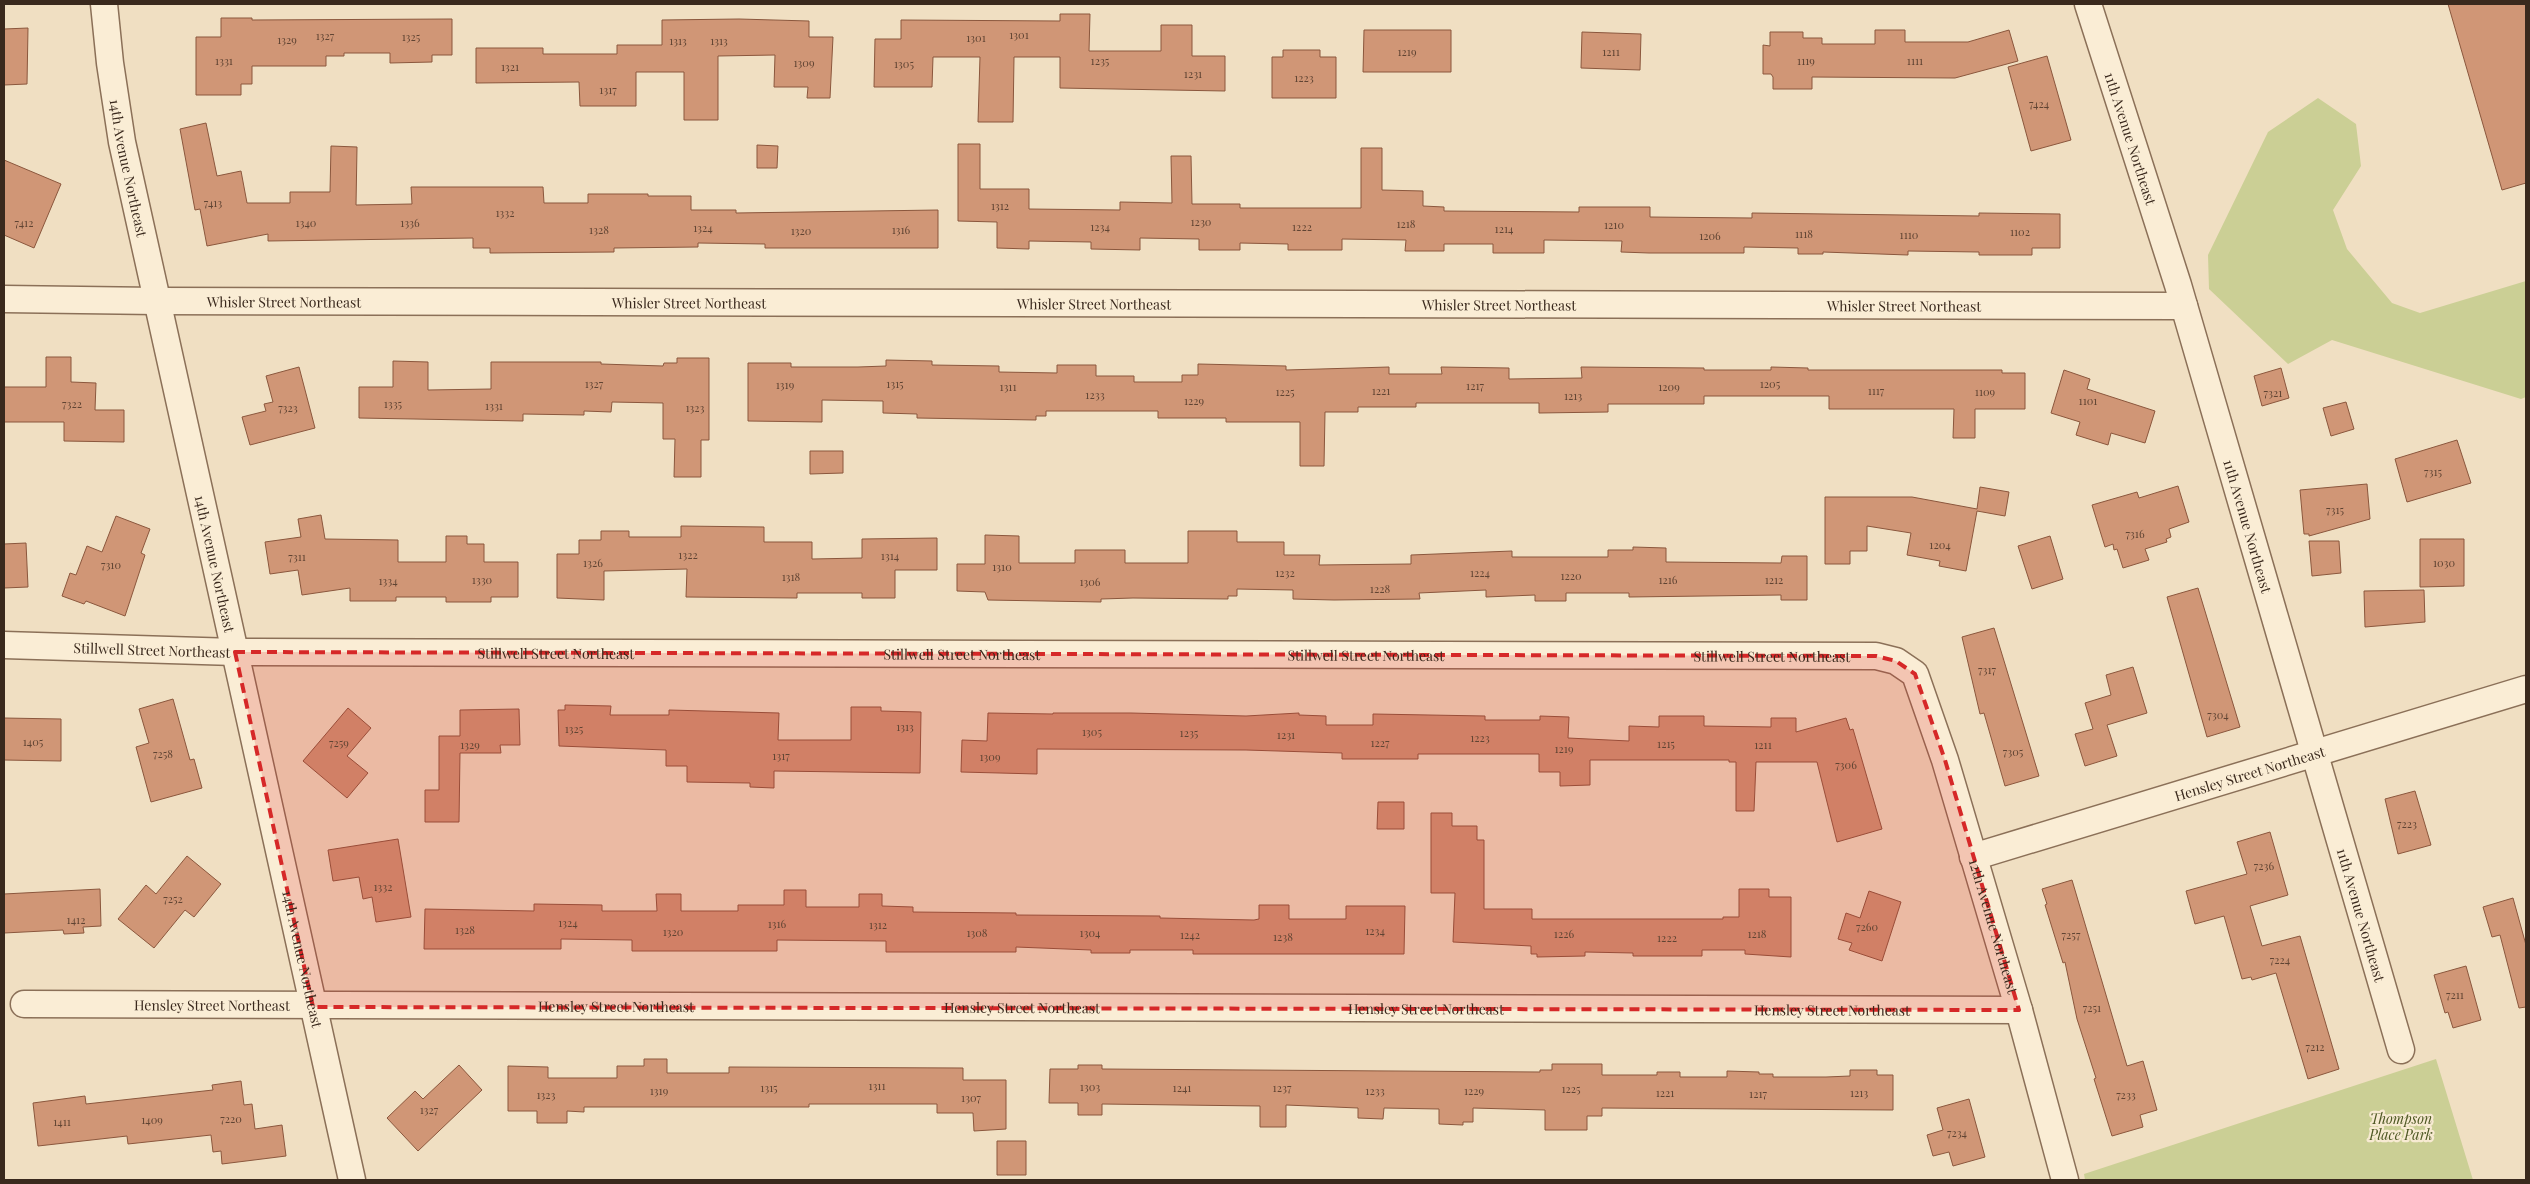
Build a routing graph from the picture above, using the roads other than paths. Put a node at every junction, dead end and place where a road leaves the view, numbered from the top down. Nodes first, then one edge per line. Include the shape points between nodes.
1 (104, 4) edge
2 (2088, 4) edge
3 (4, 299) edge
4 (157, 301) junction
5 (2184, 306) junction
6 (4, 645) edge
7 (235, 652) junction
8 (1915, 674) joint
9 (2526, 689) edge
10 (2316, 752) junction
11 (1974, 857) junction
12 (24, 1004) dead end
13 (313, 1007) junction
14 (2019, 1010) junction
15 (2401, 1050) dead end
16 (352, 1180) edge
17 (2065, 1180) edge

1 - 4 street, 14th Avenue Northeast via 122,142
2 - 5 street, 11th Avenue Northeast
3 - 4 street, Whisler Street Northeast
4 - 5 street, Whisler Street Northeast
4 - 7 street, 14th Avenue Northeast
5 - 10 street, 11th Avenue Northeast
6 - 7 street, Stillwell Street Northeast
7 - 8 street, Stillwell Street Northeast via 1876,656 1896,661
7 - 13 street, 14th Avenue Northeast
8 - 11 street, 12th Avenue Northeast
9 - 10 street, Hensley Street Northeast
10 - 11 street, Hensley Street Northeast
10 - 15 street, 11th Avenue Northeast
11 - 14 street, 12th Avenue Northeast
12 - 13 street, Hensley Street Northeast
13 - 14 street, Hensley Street Northeast
13 - 16 street, 14th Avenue Northeast
14 - 17 street, 12th Avenue Northeast

